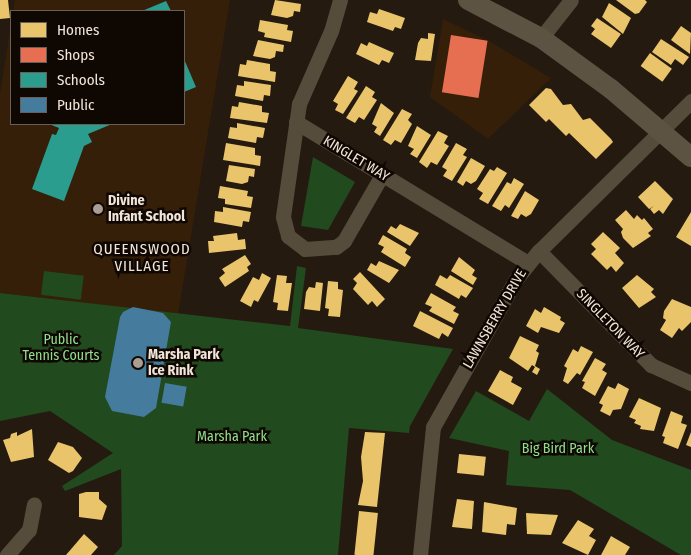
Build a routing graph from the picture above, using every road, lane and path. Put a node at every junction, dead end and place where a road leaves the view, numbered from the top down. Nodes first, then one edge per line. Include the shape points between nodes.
1 (340, 0) edge
2 (468, 0) edge
3 (571, 0) edge
4 (541, 38) junction
5 (691, 101) edge
6 (296, 122) junction
7 (662, 130) junction
8 (691, 157) edge
9 (382, 175) junction
10 (539, 251) junction
11 (528, 263) junction
12 (691, 383) edge
13 (34, 504) dead end
14 (7, 555) edge
15 (420, 555) edge

1 - 6 street via 331,31 299,104
2 - 4 main road
3 - 4 street
4 - 7 main road
5 - 7 street, LAWNSBERRY DRIVE
6 - 9 street, KINGLET WAY
6 - 9 street via 283,217 284,228 305,249 323,250 344,241
7 - 8 main road
7 - 10 street, LAWNSBERRY DRIVE
9 - 11 street, KINGLET WAY
10 - 11 street, LAWNSBERRY DRIVE
10 - 12 street, SINGLETON WAY via 651,365
11 - 15 street, LAWNSBERRY DRIVE via 433,428
13 - 14 street via 29,530

